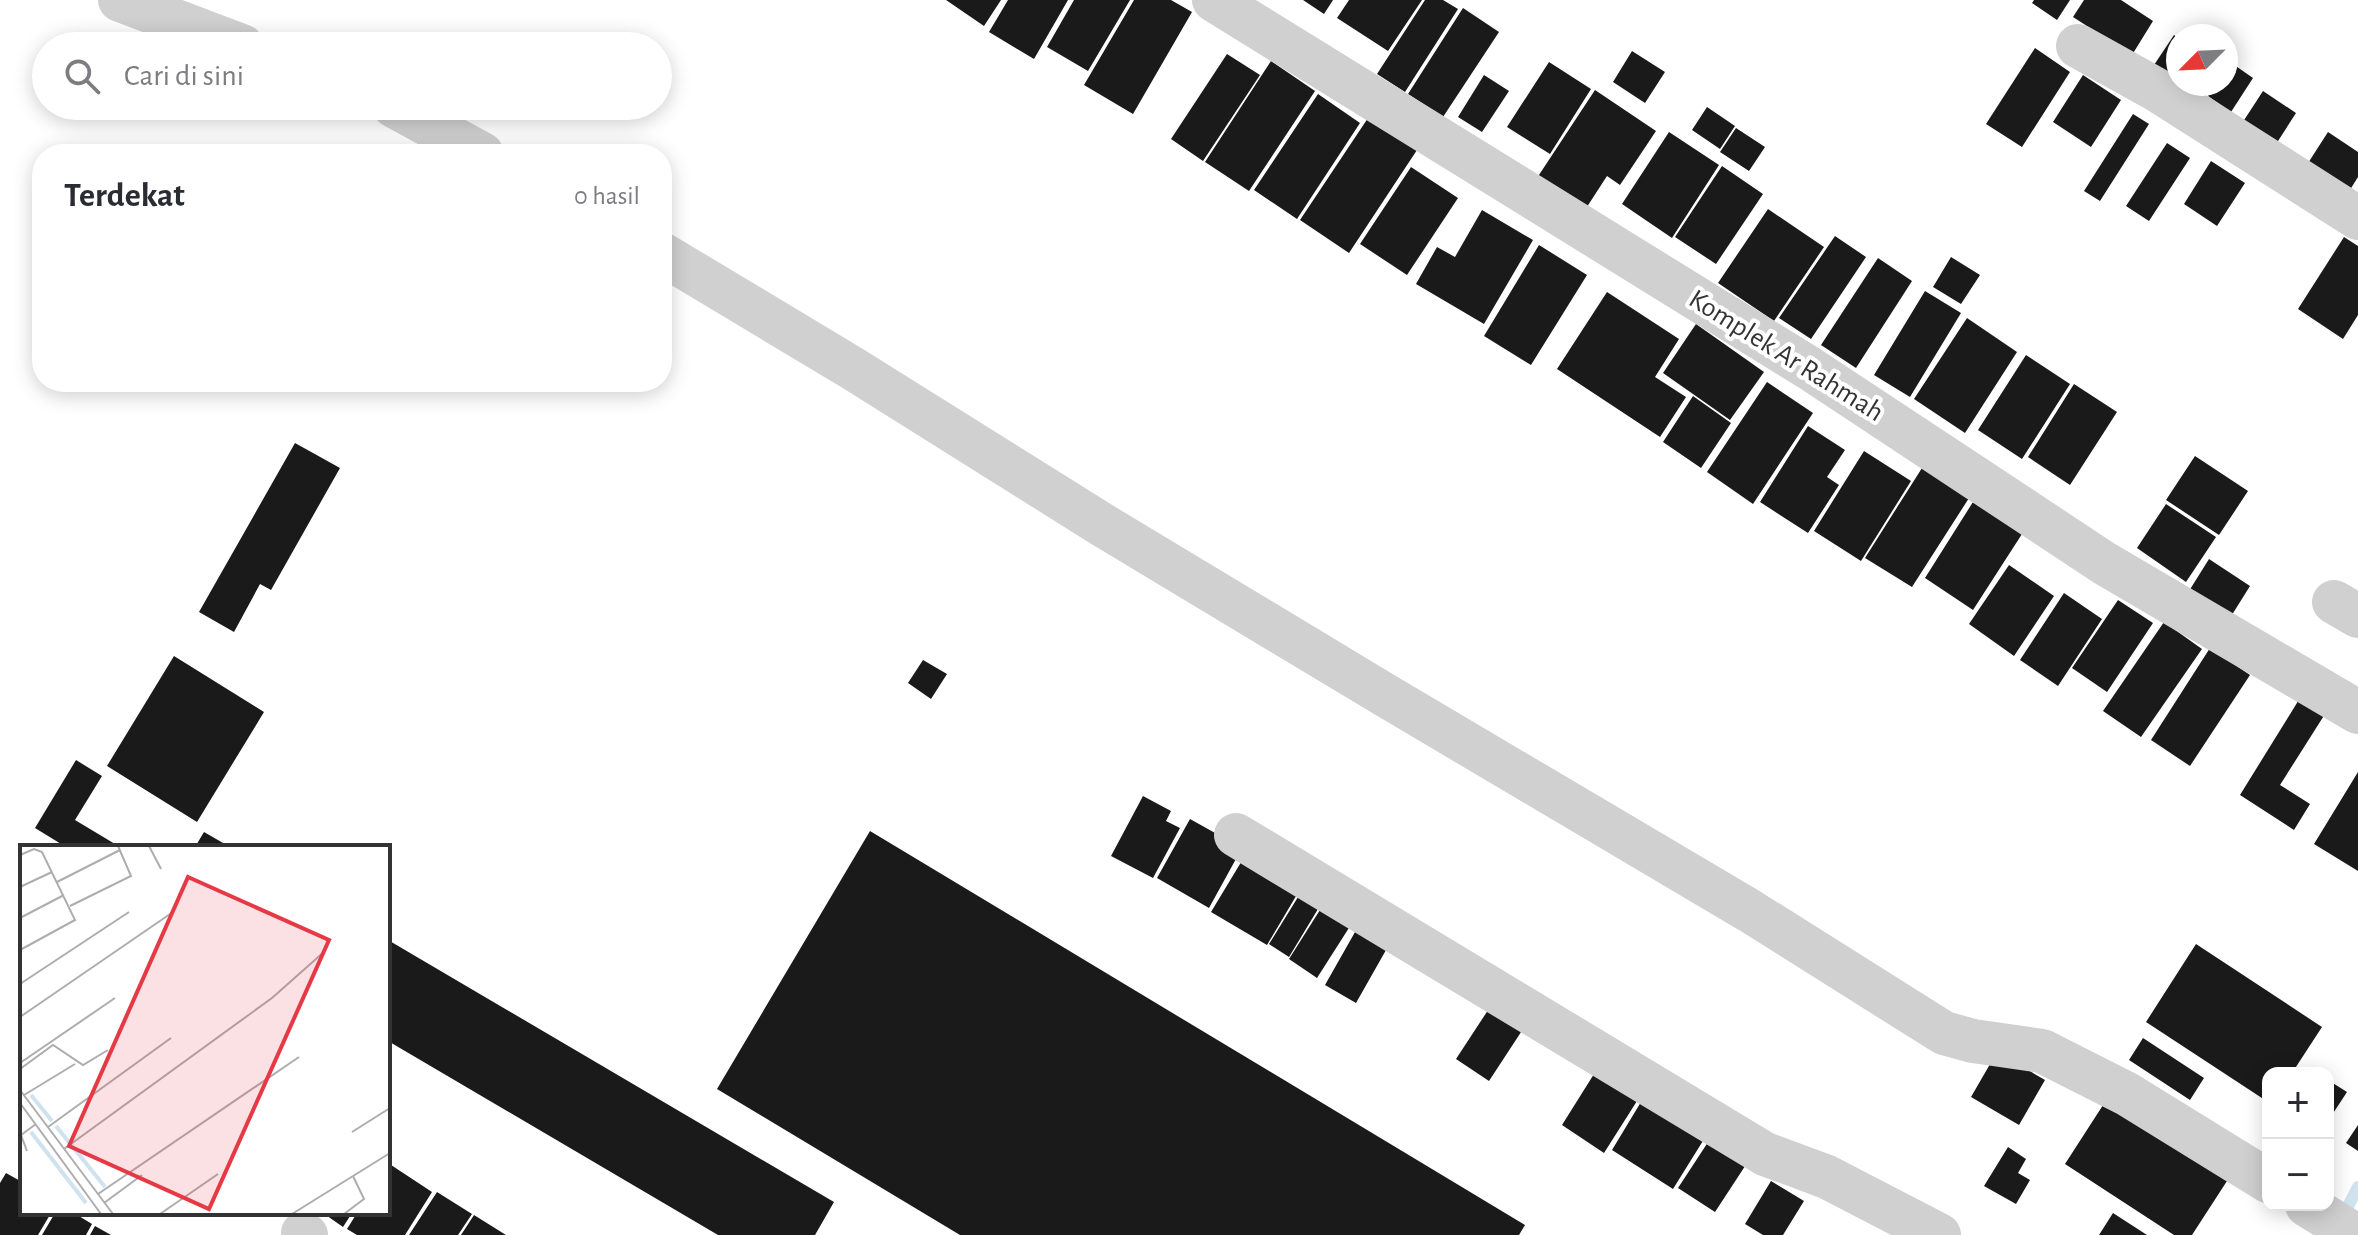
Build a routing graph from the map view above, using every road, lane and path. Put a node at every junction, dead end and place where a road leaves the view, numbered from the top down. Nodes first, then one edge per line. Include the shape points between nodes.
1 (120, 0) edge
2 (1214, 0) edge
3 (205, 32) edge
4 (2078, 46) dead end
5 (420, 120) edge
6 (464, 144) edge
7 (2358, 218) edge
8 (672, 260) edge
9 (2358, 712) edge
10 (1236, 835) dead end
11 (2262, 1177) edge
12 (2317, 1211) edge
13 (1939, 1235) edge
14 (2355, 1235) edge

1 - 3 street
2 - 9 street, Komplek Ar Rahmah via 1809,368 2104,563
4 - 7 street
5 - 6 street
8 - 11 street via 1944,1033 2042,1051 2127,1094
10 - 13 street via 1765,1154 1827,1177
12 - 14 street

